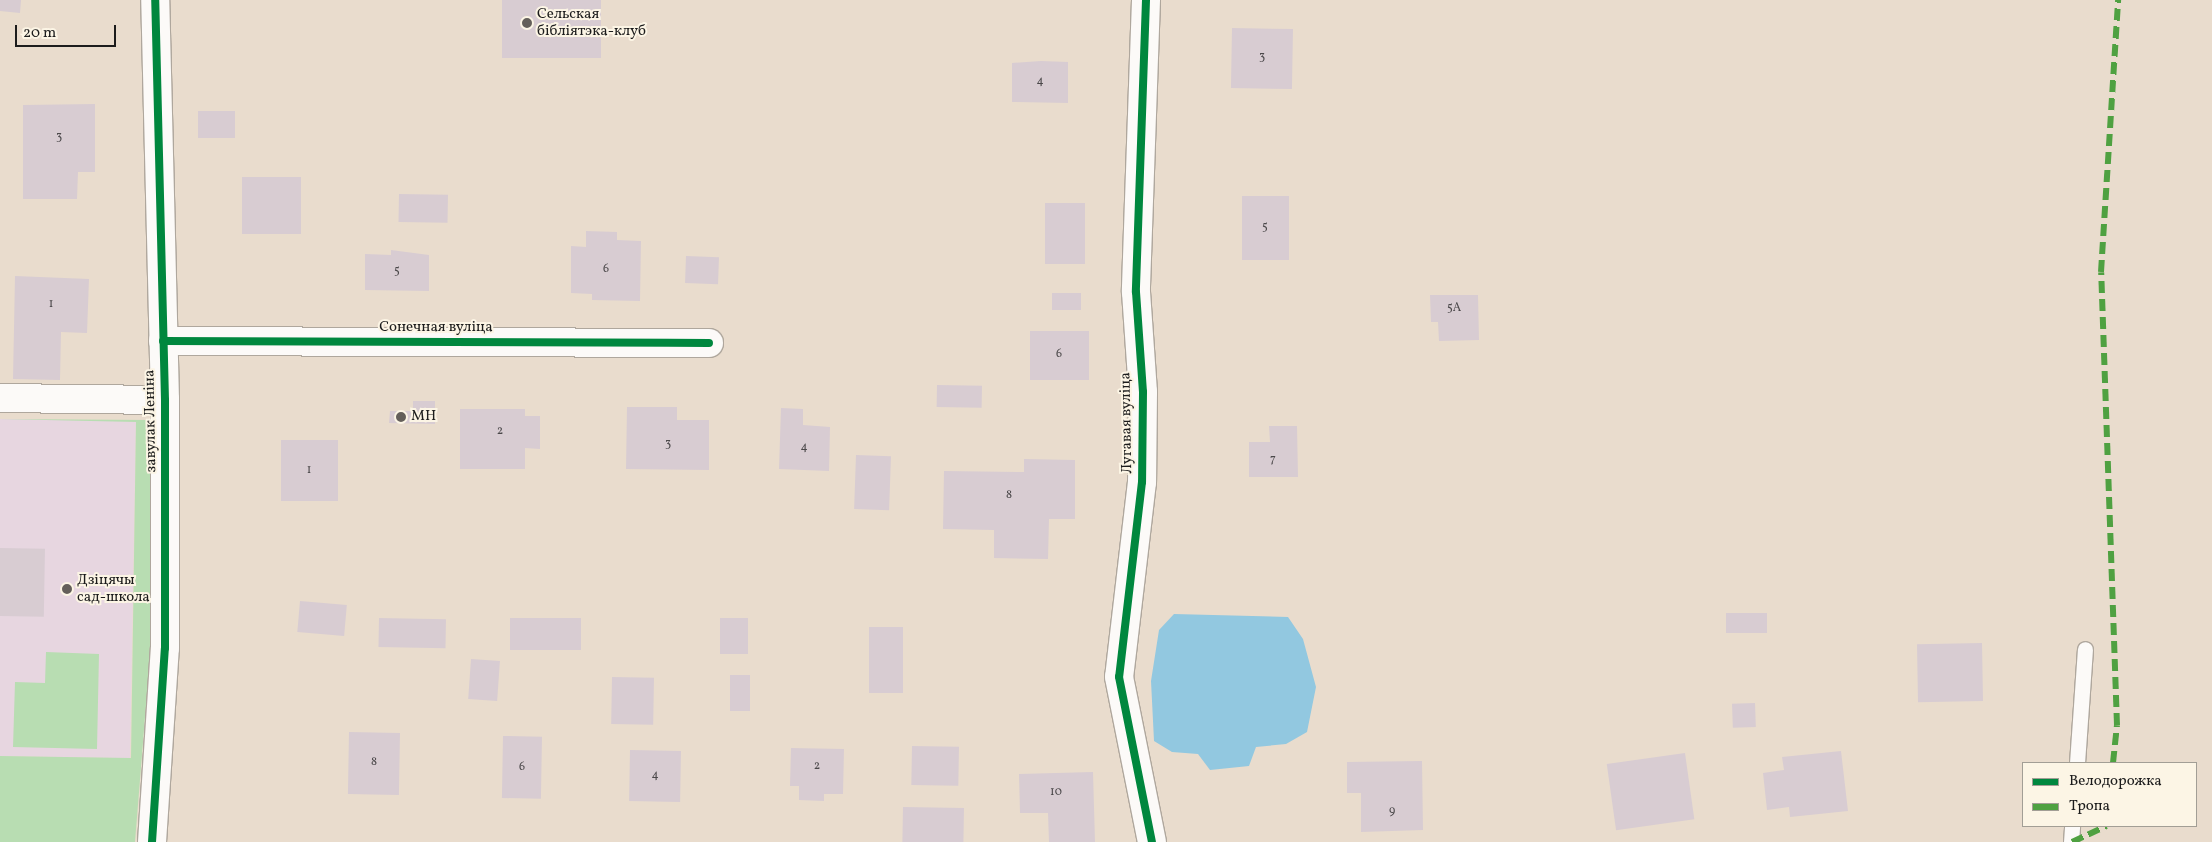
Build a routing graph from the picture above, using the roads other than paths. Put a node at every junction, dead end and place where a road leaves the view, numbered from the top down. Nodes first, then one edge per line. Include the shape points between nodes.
1 (155, 0) edge
2 (1146, 0) edge
3 (163, 342) junction
4 (709, 342) dead end
5 (0, 398) edge
6 (165, 400) junction
7 (2085, 650) dead end
8 (2077, 762) edge
9 (2072, 827) edge
10 (152, 842) edge
11 (1152, 842) edge
12 (2071, 842) edge

1 - 3 street, завулак Леніна
2 - 11 street, Лугавая вуліца via 1136,292 1143,392 1142,482 1119,677
3 - 4 street, Сонечная вуліца
3 - 6 street, завулак Леніна
5 - 6 street
6 - 10 street, завулак Леніна via 165,648
7 - 8 lane
9 - 12 lane

